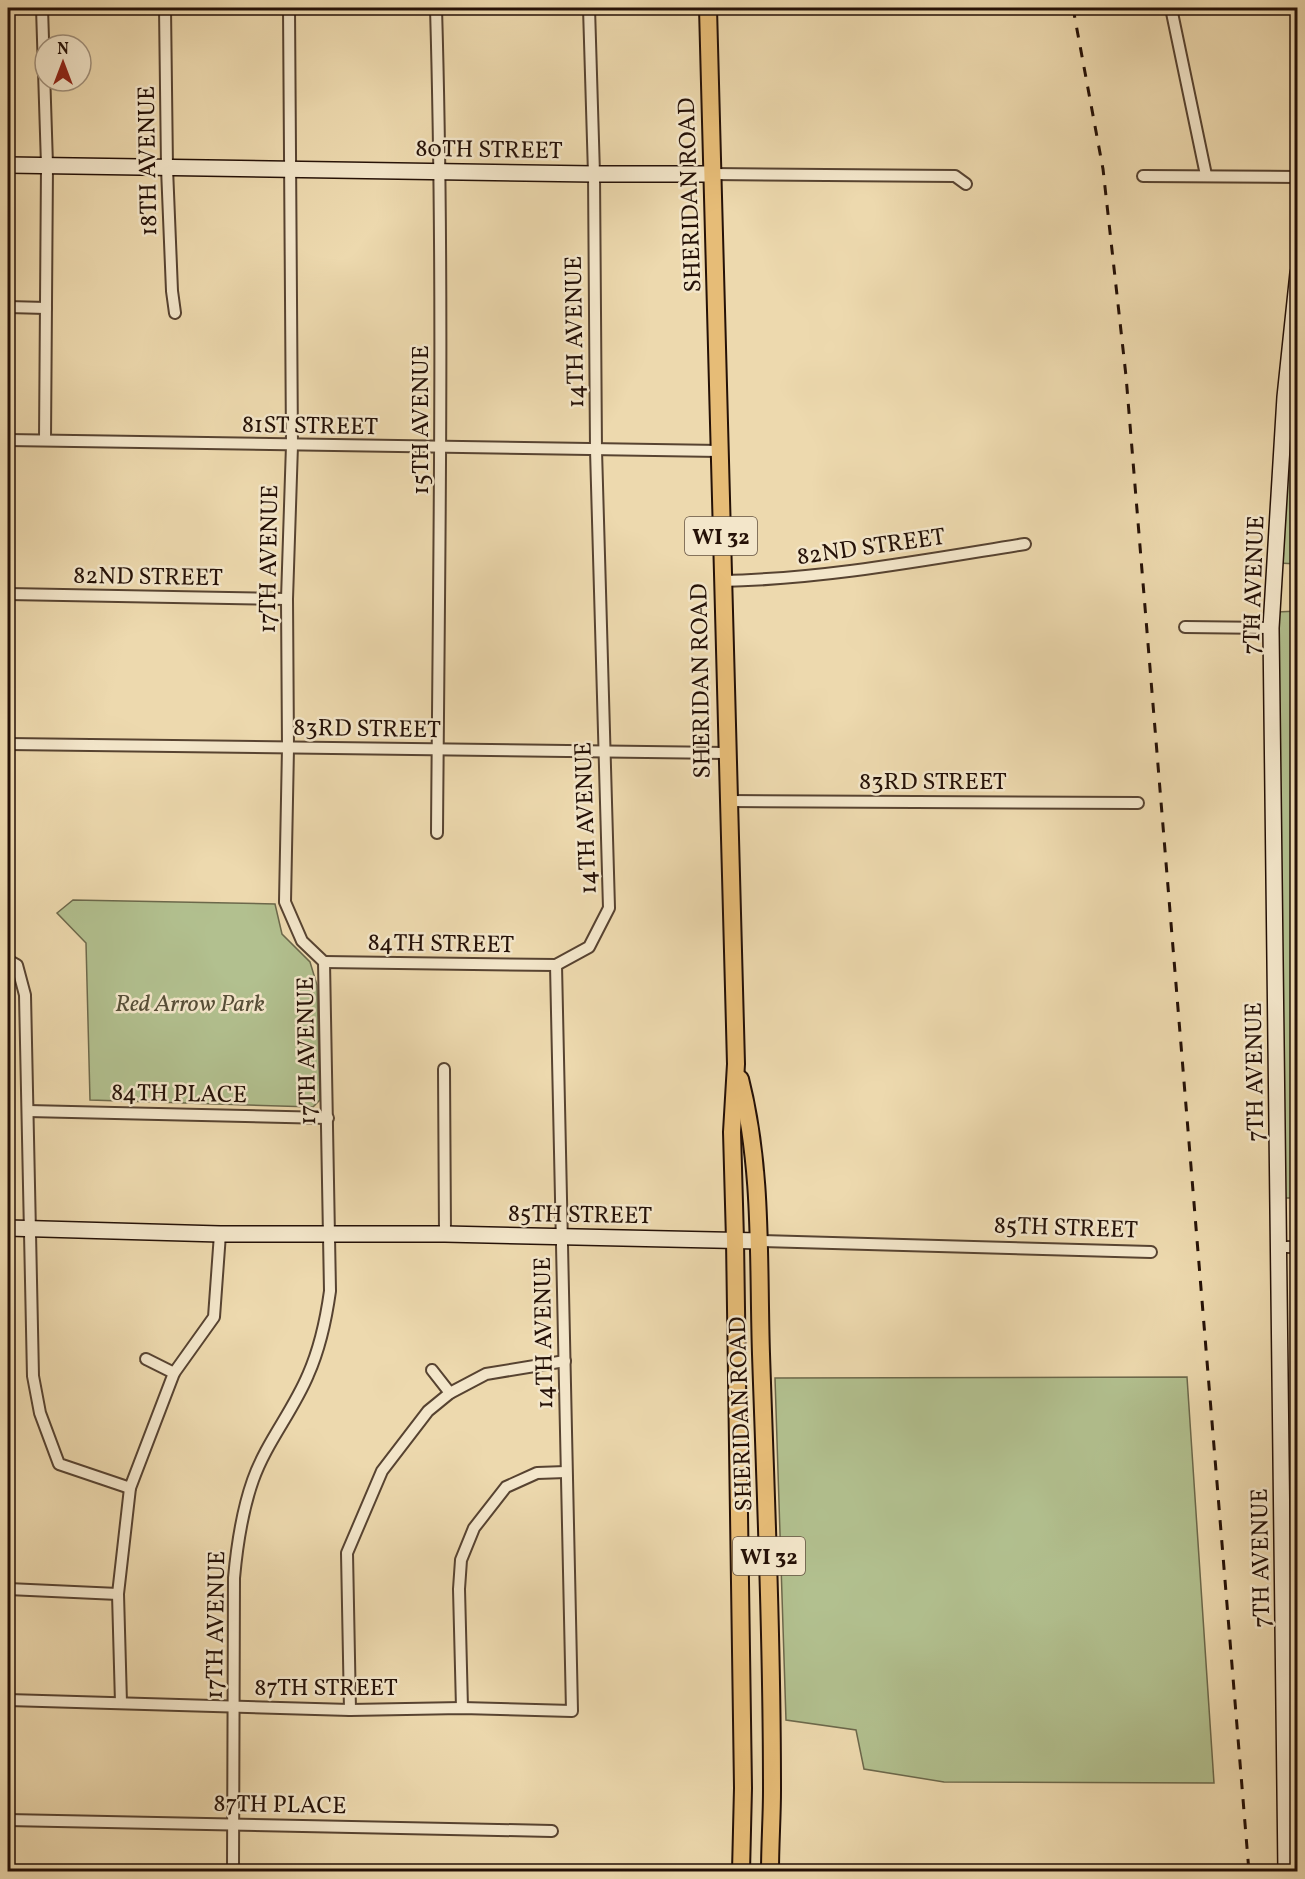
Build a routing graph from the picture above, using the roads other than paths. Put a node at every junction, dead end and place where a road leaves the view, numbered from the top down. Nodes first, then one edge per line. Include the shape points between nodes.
1 (42, 8) edge
2 (165, 8) edge
3 (289, 8) edge
4 (436, 8) edge
5 (588, 8) edge
6 (708, 8) edge
7 (1171, 8) edge
8 (8, 165) edge
9 (47, 165) junction
10 (167, 168) junction
11 (291, 169) junction
12 (441, 171) junction
13 (594, 174) junction
14 (712, 174) junction
15 (1206, 175) junction
16 (1143, 176) dead end
17 (1298, 177) edge
18 (966, 184) dead end
19 (1298, 273) edge
20 (8, 307) edge
21 (46, 308) junction
22 (175, 313) dead end
23 (8, 440) edge
24 (45, 440) junction
25 (292, 445) junction
26 (441, 448) junction
27 (596, 450) junction
28 (720, 450) junction
29 (1025, 544) dead end
30 (722, 580) junction
31 (8, 594) edge
32 (287, 599) junction
33 (1185, 627) dead end
34 (1271, 628) junction
35 (8, 744) edge
36 (288, 748) junction
37 (437, 750) junction
38 (604, 752) junction
39 (726, 753) junction
40 (728, 801) junction
41 (1138, 803) dead end
42 (437, 833) dead end
43 (324, 962) junction
44 (12, 963) edge
45 (556, 965) junction
46 (736, 1064) junction
47 (444, 1069) dead end
48 (28, 1111) junction
49 (328, 1118) junction
50 (8, 1228) edge
51 (31, 1229) junction
52 (330, 1233) junction
53 (220, 1234) junction
54 (445, 1234) junction
55 (562, 1236) junction
56 (735, 1240) junction
57 (760, 1241) junction
58 (1279, 1247) junction
59 (1298, 1247) edge
60 (1151, 1252) dead end
61 (146, 1359) dead end
62 (565, 1361) junction
63 (432, 1370) dead end
64 (174, 1373) junction
65 (450, 1393) junction
66 (566, 1472) junction
67 (130, 1488) junction
68 (8, 1589) edge
69 (118, 1594) junction
70 (8, 1700) edge
71 (121, 1702) junction
72 (234, 1707) junction
73 (462, 1708) junction
74 (350, 1710) junction
75 (572, 1711) joint
76 (8, 1820) edge
77 (232, 1823) junction
78 (552, 1831) dead end
79 (233, 1872) edge
80 (741, 1872) edge
81 (770, 1872) edge
82 (1286, 1872) edge

1 - 9 street
2 - 10 street, 18TH AVENUE
3 - 11 street, 17TH AVENUE
4 - 12 street, 15TH AVENUE
5 - 13 street, 14TH AVENUE
6 - 14 main road, SHERIDAN ROAD / WI 32
7 - 15 street
8 - 9 street, 80TH STREET
9 - 10 street, 80TH STREET
9 - 21 street
10 - 11 street, 80TH STREET
10 - 22 street, 18TH AVENUE
11 - 12 street, 80TH STREET
11 - 25 street, 17TH AVENUE
12 - 13 street, 80TH STREET
12 - 26 street, 15TH AVENUE
13 - 14 street, 80TH STREET
13 - 27 street, 14TH AVENUE
14 - 18 street, 80TH STREET via 955,176
14 - 28 main road, SHERIDAN ROAD / WI 32
15 - 16 street
15 - 17 street
19 - 34 street, 7TH AVENUE via 1285,397
20 - 21 street
21 - 24 street
23 - 24 street, 81ST STREET
24 - 25 street, 81ST STREET
25 - 26 street, 81ST STREET
25 - 32 street, 17TH AVENUE
26 - 27 street, 81ST STREET
26 - 37 street, 15TH AVENUE
27 - 28 street, 81ST STREET
27 - 38 street, 14TH AVENUE
28 - 30 main road, SHERIDAN ROAD / WI 32
29 - 30 street, 82ND STREET via 839,573 775,580
30 - 39 main road, SHERIDAN ROAD / WI 32
31 - 32 street, 82ND STREET
32 - 36 street, 17TH AVENUE
33 - 34 street
34 - 58 street, 7TH AVENUE
35 - 36 street, 83RD STREET
36 - 37 street, 83RD STREET
36 - 43 street, 17TH AVENUE via 285,902 302,941
37 - 38 street, 83RD STREET
37 - 42 street, 15TH AVENUE
38 - 39 street, 83RD STREET
38 - 45 street, 14TH AVENUE via 609,908 589,947
39 - 40 main road, SHERIDAN ROAD / WI 32
40 - 41 street, 83RD STREET
40 - 46 main road, SHERIDAN ROAD / WI 32
43 - 45 street, 84TH STREET
43 - 49 street, 17TH AVENUE
44 - 48 street via 26,995
45 - 55 street, 14TH AVENUE
46 - 56 main road, SHERIDAN ROAD / WI 32 via 732,1132
46 - 57 main road, SHERIDAN ROAD / WI 32 via 748,1111
47 - 54 street
48 - 49 street, 84TH PLACE
48 - 51 street
49 - 52 street, 17TH AVENUE
50 - 51 street, 85TH STREET
51 - 53 street, 85TH STREET
51 - 67 street via 33,1376 40,1413 59,1464
52 - 53 street, 85TH STREET
52 - 54 street, 85TH STREET
52 - 72 street, 17TH AVENUE via 330,1291 325,1328 308,1376 253,1480 238,1538 234,1578
53 - 64 street via 214,1317
54 - 55 street, 85TH STREET
55 - 56 street, 85TH STREET
55 - 62 street, 14TH AVENUE
56 - 57 street, 85TH STREET
56 - 80 main road, SHERIDAN ROAD / WI 32
57 - 60 street, 85TH STREET
57 - 81 main road, SHERIDAN ROAD / WI 32 via 770,1582
58 - 59 street
58 - 82 street, 7TH AVENUE
61 - 64 street
62 - 65 street via 486,1374
62 - 66 street, 14TH AVENUE
63 - 65 street
64 - 67 street
65 - 74 street via 428,1411 382,1472 347,1553
66 - 73 street via 537,1473 506,1487 474,1528 461,1560 459,1589
66 - 75 street, 14TH AVENUE
67 - 69 street
68 - 69 street
69 - 71 street
70 - 71 street, 87TH STREET
71 - 72 street, 87TH STREET
72 - 74 street, 87TH STREET
72 - 77 street, 17TH AVENUE
73 - 74 street, 87TH STREET
73 - 75 street, 87TH STREET
76 - 77 street, 87TH PLACE
77 - 78 street, 87TH PLACE
77 - 79 street, 17TH AVENUE

